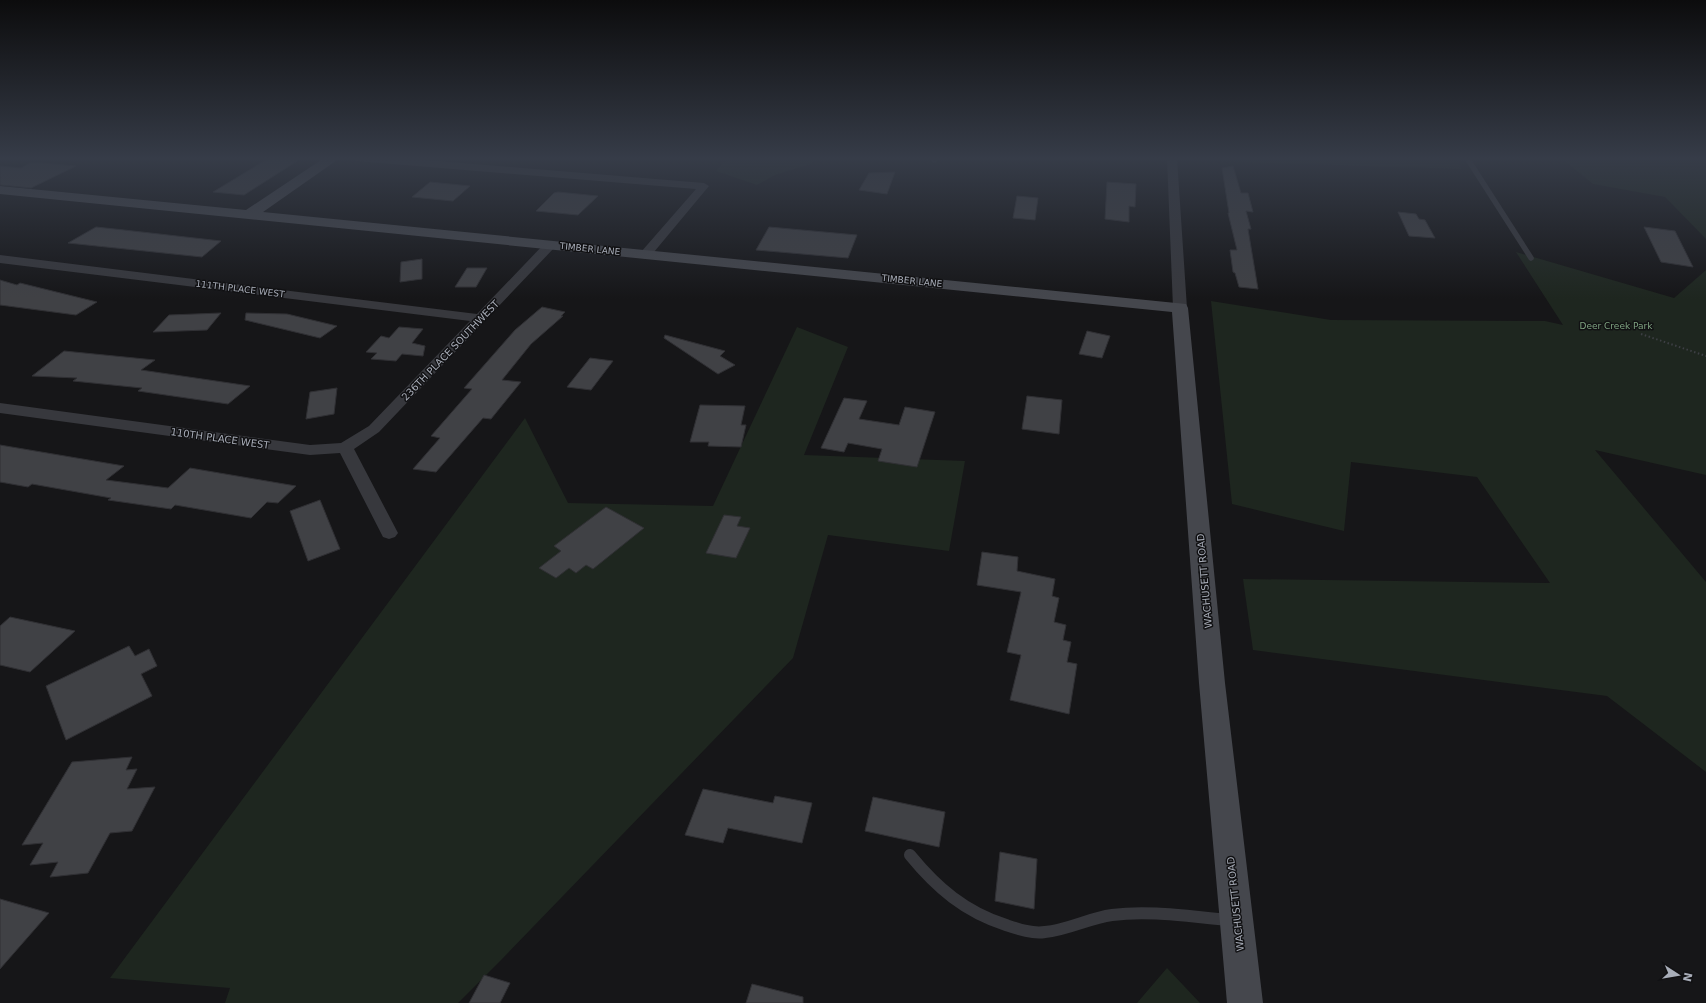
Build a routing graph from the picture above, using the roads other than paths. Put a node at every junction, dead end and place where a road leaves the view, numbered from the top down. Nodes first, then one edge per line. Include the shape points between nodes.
1 (147, 205) edge
2 (264, 205) edge
3 (688, 205) edge
4 (1174, 205) edge
5 (1497, 205) edge
6 (249, 215) junction
7 (550, 245) junction
8 (645, 255) junction
9 (1531, 258) dead end
10 (0, 259) edge
11 (1180, 308) junction
12 (480, 318) junction
13 (0, 408) edge
14 (345, 448) junction
15 (390, 533) dead end
16 (910, 855) dead end
17 (1236, 920) junction
18 (1245, 1003) edge

1 - 6 street, TIMBER LANE
2 - 6 street
3 - 8 street
4 - 11 street, WACHUSETT ROAD
5 - 9 lane
6 - 7 street, TIMBER LANE
7 - 8 street, TIMBER LANE
7 - 12 street, 236TH PLACE SOUTHWEST
8 - 11 street, TIMBER LANE
10 - 12 street, 111TH PLACE WEST
11 - 17 street, WACHUSETT ROAD via 1212,683
12 - 14 street, 236TH PLACE SOUTHWEST via 374,429
13 - 14 street, 110TH PLACE WEST via 310,450
14 - 15 street
16 - 17 lane via 949,898 989,920 1026,931 1046,932 1111,915 1134,913
17 - 18 street, WACHUSETT ROAD

